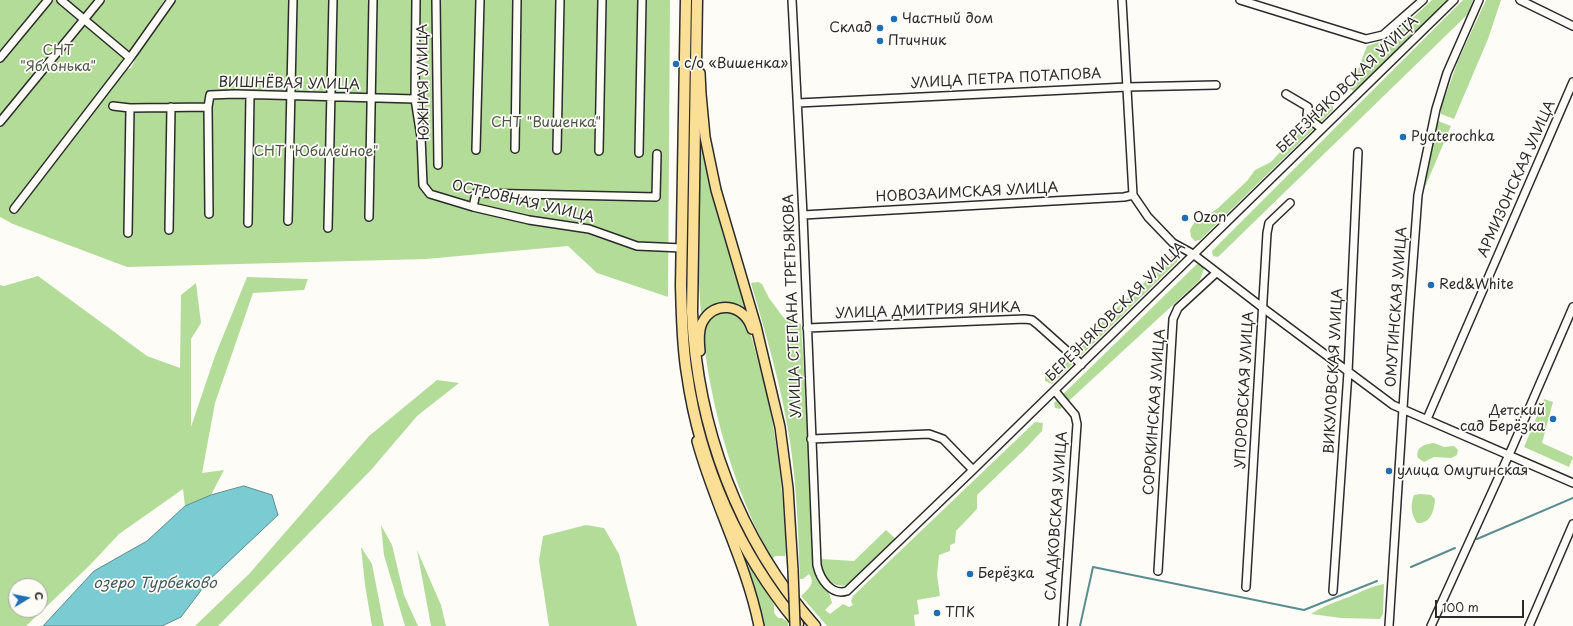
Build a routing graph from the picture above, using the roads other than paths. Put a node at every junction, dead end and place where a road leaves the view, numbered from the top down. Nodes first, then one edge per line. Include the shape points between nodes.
1 (48, 0) edge
2 (61, 0) edge
3 (100, 0) edge
4 (171, 0) edge
5 (293, 0) edge
6 (333, 0) edge
7 (373, 0) edge
8 (416, 0) edge
9 (436, 0) edge
10 (480, 0) edge
11 (517, 0) edge
12 (560, 0) edge
13 (602, 0) edge
14 (642, 0) edge
15 (686, 0) edge
16 (698, 0) edge
17 (792, 0) edge
18 (1122, 0) edge
19 (1240, 0) edge
20 (1423, 0) edge
21 (1454, 0) edge
22 (1479, 0) edge
23 (1520, 0) edge
24 (85, 20) junction
25 (1573, 26) edge
26 (0, 58) edge
27 (130, 58) junction
28 (1573, 82) edge
29 (1216, 85) dead end
30 (1127, 87) junction
31 (1286, 94) dead end
32 (250, 95) junction
33 (292, 96) junction
34 (331, 97) junction
35 (371, 98) junction
36 (415, 99) junction
37 (798, 103) junction
38 (113, 106) dead end
39 (171, 107) junction
40 (208, 107) junction
41 (130, 108) junction
42 (0, 122) edge
43 (1322, 129) junction
44 (515, 149) dead end
45 (476, 150) dead end
46 (557, 150) dead end
47 (599, 152) dead end
48 (1358, 152) dead end
49 (639, 153) dead end
50 (656, 154) dead end
51 (438, 165) dead end
52 (1132, 195) junction
53 (1290, 203) dead end
54 (473, 207) junction
55 (14, 209) dead end
56 (209, 214) dead end
57 (803, 215) junction
58 (369, 216) dead end
59 (288, 221) dead end
60 (248, 223) dead end
61 (328, 228) dead end
62 (169, 230) dead end
63 (128, 233) dead end
64 (682, 248) junction
65 (1193, 254) junction
66 (1216, 273) junction
67 (1573, 307) edge
68 (1263, 308) junction
69 (807, 328) junction
70 (1081, 365) junction
71 (1348, 372) junction
72 (687, 374) junction
73 (1055, 391) junction
74 (773, 393) junction
75 (1404, 410) junction
76 (1427, 419) junction
77 (812, 439) junction
78 (1509, 454) junction
79 (973, 470) junction
80 (1573, 483) edge
81 (734, 501) junction
82 (1573, 524) edge
83 (1158, 571) dead end
84 (1246, 587) dead end
85 (847, 591) joint
86 (1333, 591) dead end
87 (759, 626) edge
88 (795, 626) edge
89 (799, 626) edge
90 (815, 626) edge
91 (1063, 626) edge
92 (1389, 626) edge
93 (1431, 626) edge
94 (1529, 626) edge

1 - 26 street
2 - 24 street
3 - 24 street
4 - 27 street
5 - 33 street
6 - 34 street
7 - 35 street
8 - 36 street, ОСТРОВНАЯ УЛИЦА
9 - 51 street, ЮЖНАЯ УЛИЦА
10 - 45 street
11 - 44 street
12 - 46 street
13 - 47 street
14 - 49 street
15 - 64 highway
16 - 74 main road via 701,94 710,163 721,211 756,326
16 - 81 highway via 692,270 694,348 710,432
17 - 37 street, УЛИЦА СТЕПАНА ТРЕТЬЯКОВА
18 - 30 street
19 - 20 street via 1366,39 1383,35
21 - 43 street, БЕРЕЗНЯКОВСКАЯ УЛИЦА
22 - 75 street, ОМУТИНСКАЯ УЛИЦА via 1447,73 1438,102 1418,195
23 - 25 street
24 - 27 street
24 - 42 street
27 - 55 street
28 - 76 street, АРМИЗОНСКАЯ УЛИЦА
29 - 30 street, УЛИЦА ПЕТРА ПОТАПОВА
30 - 37 street, УЛИЦА ПЕТРА ПОТАПОВА
30 - 52 street
31 - 43 street via 1308,107 1308,118
32 - 33 street, ВИШНЁВАЯ УЛИЦА
32 - 40 street, ВИШНЁВАЯ УЛИЦА via 210,95
32 - 60 street
33 - 34 street, ВИШНЁВАЯ УЛИЦА
33 - 59 street
34 - 35 street, ВИШНЁВАЯ УЛИЦА
34 - 61 street
35 - 36 street, ВИШНЁВАЯ УЛИЦА
35 - 58 street
36 - 54 street, ОСТРОВНАЯ УЛИЦА via 421,137 423,185 430,194
37 - 57 street, УЛИЦА СТЕПАНА ТРЕТЬЯКОВА
38 - 41 street
39 - 40 street
39 - 41 street
39 - 62 street
40 - 56 street, ВИШНЁВАЯ УЛИЦА
41 - 63 street
43 - 65 street, БЕРЕЗНЯКОВСКАЯ УЛИЦА
48 - 71 street, ВИКУЛОВСКАЯ УЛИЦА
50 - 54 street via 656,197 476,192
52 - 57 street, НОВОЗАИМСКАЯ УЛИЦА
52 - 65 street via 1141,209 1166,236 1179,248
53 - 68 street, УПОРОВСКАЯ УЛИЦА via 1269,223
54 - 64 street, ОСТРОВНАЯ УЛИЦА via 529,220 589,229 637,246
57 - 69 street, УЛИЦА СТЕПАНА ТРЕТЬЯКОВА
64 - 72 highway via 682,325
65 - 66 street
65 - 70 street, БЕРЕЗНЯКОВСКАЯ УЛИЦА
66 - 68 street
66 - 83 street, СОРОКИНСКАЯ УЛИЦА via 1178,308 1173,319
67 - 78 street
68 - 71 street
68 - 84 street, УПОРОВСКАЯ УЛИЦА
69 - 70 street, УЛИЦА ДМИТРИЯ ЯНИКА via 1025,319 1038,324
69 - 77 street, УЛИЦА СТЕПАНА ТРЕТЬЯКОВА
70 - 73 street, БЕРЕЗНЯКОВСКАЯ УЛИЦА
71 - 75 street via 1393,405
71 - 86 street, ВИКУЛОВСКАЯ УЛИЦА
72 - 87 main road via 694,428 701,457 745,572
72 - 89 highway via 700,435 728,515 753,563
73 - 79 street, БЕРЕЗНЯКОВСКАЯ УЛИЦА
73 - 91 street, СЛАДКОВСКАЯ УЛИЦА via 1075,415 1077,424
74 - 81 main road via 748,319 738,310 729,308 709,314 702,324 700,334 703,372 710,410
74 - 88 main road, bridge via 786,468
75 - 76 street
75 - 92 street, ОМУТИНСКАЯ УЛИЦА
76 - 78 street
77 - 79 street via 929,434 943,439
77 - 85 street, УЛИЦА СТЕПАНА ТРЕТЬЯКОВА via 818,569 822,579 833,590 842,593
78 - 80 street
78 - 93 street
79 - 85 street, БЕРЕЗНЯКОВСКАЯ УЛИЦА
81 - 90 highway via 763,557 791,598
82 - 94 street

